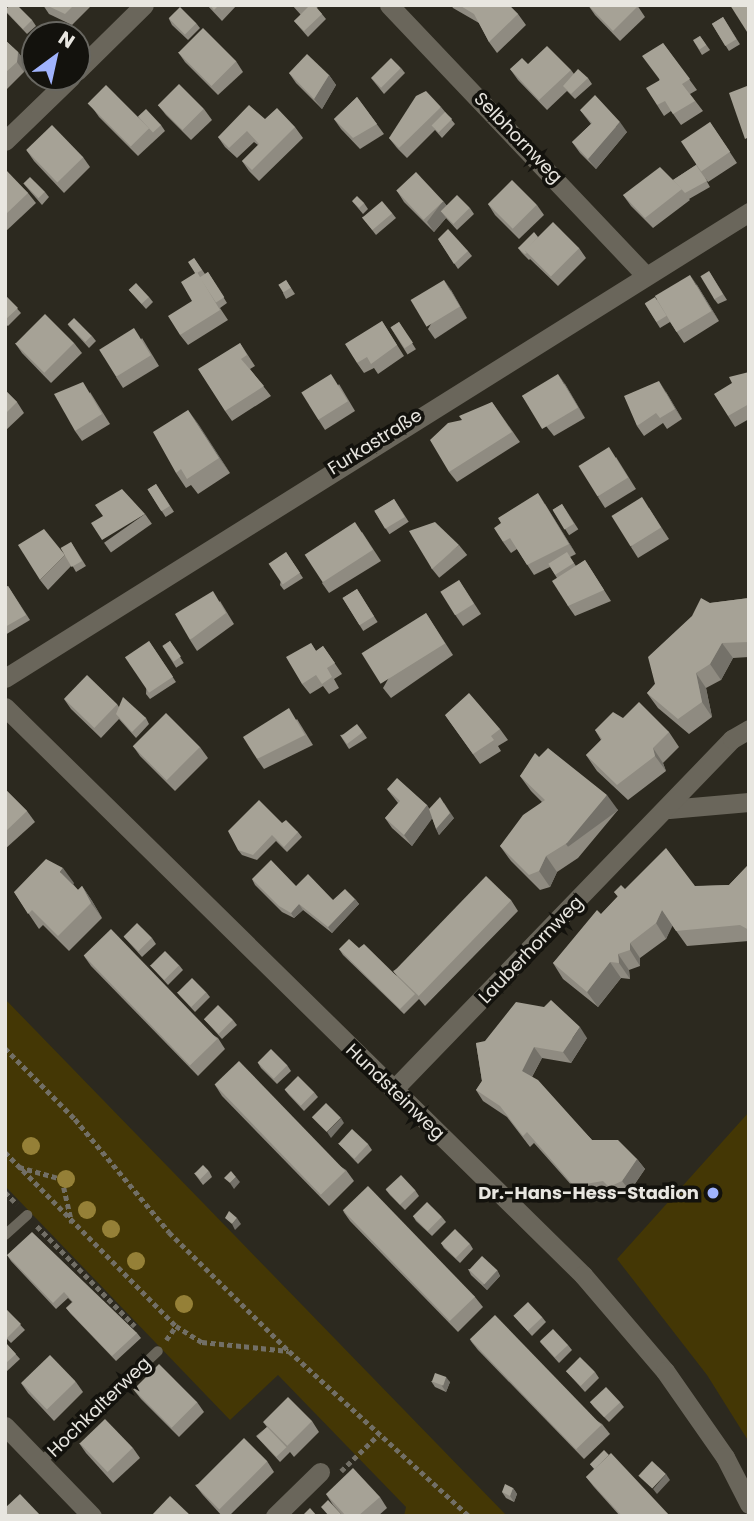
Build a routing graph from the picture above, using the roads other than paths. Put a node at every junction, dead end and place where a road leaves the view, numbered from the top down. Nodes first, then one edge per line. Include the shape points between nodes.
1 (144, 5) edge
2 (389, 5) edge
3 (91, 57) edge
4 (57, 91) edge
5 (5, 141) edge
6 (749, 212) edge
7 (644, 274) junction
8 (5, 678) edge
9 (5, 707) edge
10 (749, 729) edge
11 (749, 802) edge
12 (669, 808) junction
13 (393, 1090) junction
14 (27, 1214) road end
15 (5, 1235) edge
16 (158, 1351) dead end
17 (5, 1426) edge
18 (41, 1462) junction
19 (320, 1472) road end
20 (749, 1504) edge
21 (92, 1516) edge
22 (275, 1516) edge

1 - 3 street
2 - 7 street, Selbhornweg
4 - 5 street
6 - 7 street, Furkastraße
7 - 8 street, Furkastraße
9 - 13 street, Hundsteinweg
10 - 12 street, Lauberhornweg via 732,739
11 - 12 street
12 - 13 street, Lauberhornweg
13 - 20 street, Hundsteinweg via 592,1286 665,1371 725,1457
14 - 15 lane
16 - 18 lane, Hochkalterweg
17 - 18 street, Hochkalterweg
18 - 21 street, Hochkalterweg
19 - 22 street

